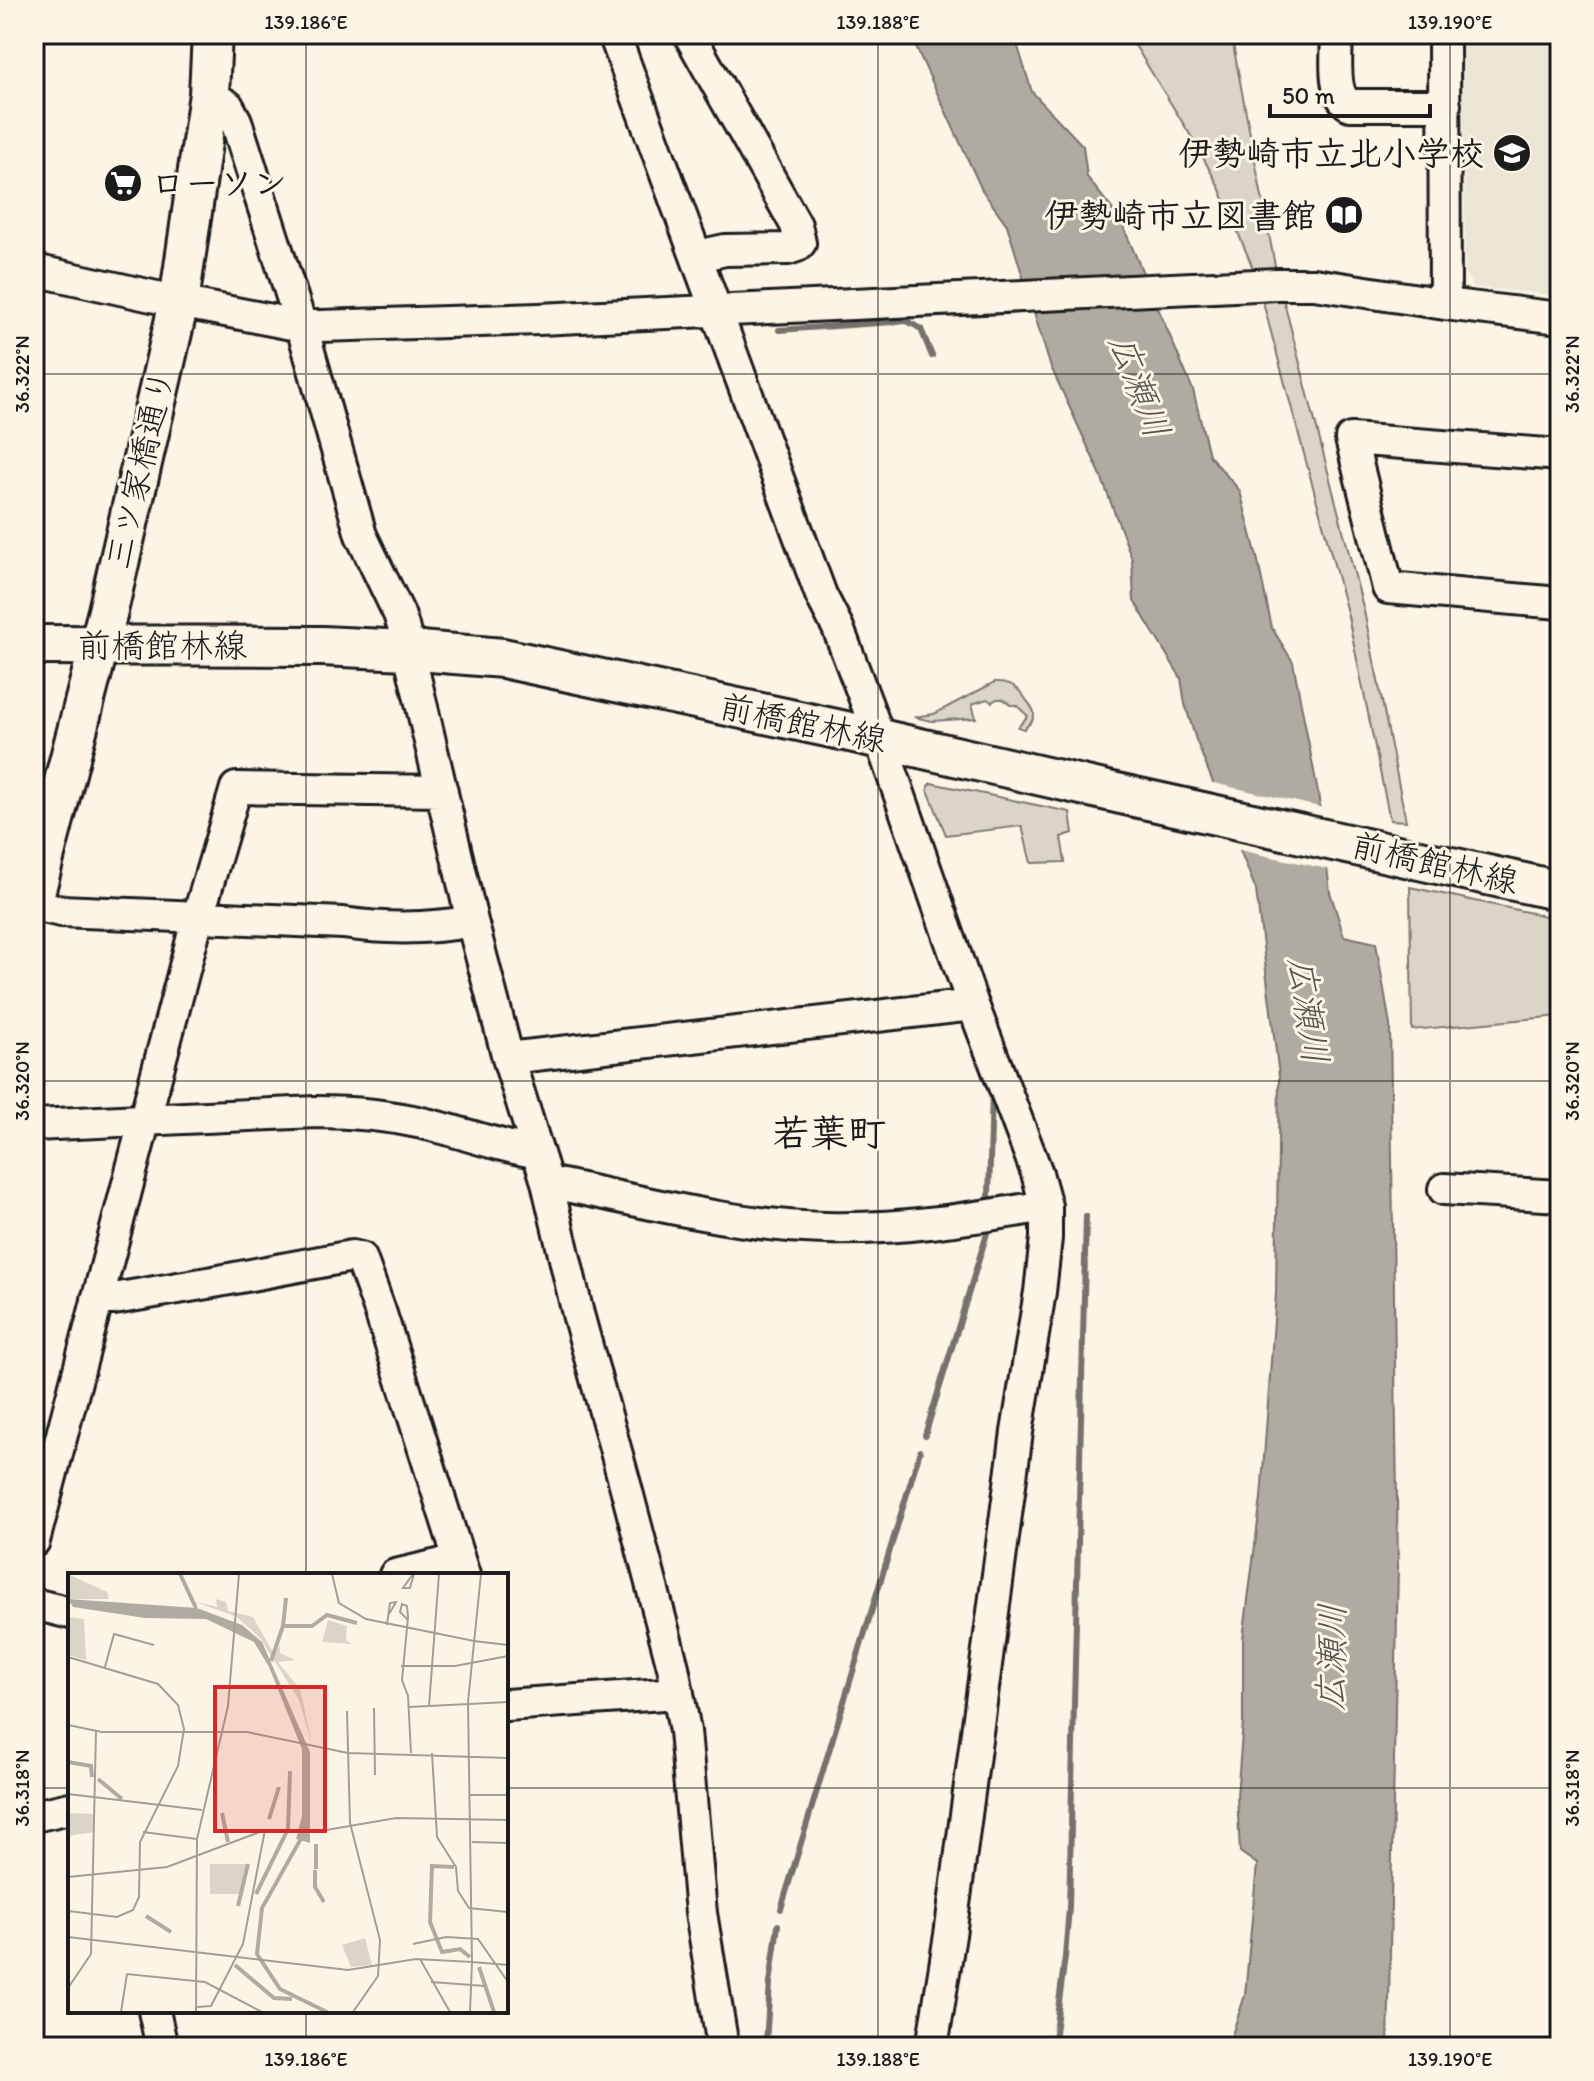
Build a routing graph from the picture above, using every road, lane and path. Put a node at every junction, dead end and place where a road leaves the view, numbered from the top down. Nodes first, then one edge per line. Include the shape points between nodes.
1 (212, 34) edge
2 (614, 34) edge
3 (689, 34) edge
4 (1337, 34) edge
5 (1444, 34) edge
6 (209, 94) junction
7 (1445, 105) junction
8 (698, 256) junction
9 (34, 270) edge
10 (179, 302) junction
11 (1445, 304) junction
12 (717, 310) junction
13 (1560, 318) edge
14 (302, 326) junction
15 (1560, 455) edge
16 (1560, 603) edge
17 (34, 645) edge
18 (99, 645) junction
19 (407, 650) junction
20 (880, 739) junction
21 (442, 791) junction
22 (1560, 891) edge
23 (34, 897) edge
24 (34, 905) edge
25 (198, 917) junction
26 (472, 921) junction
27 (973, 1005) junction
28 (508, 1058) junction
29 (144, 1120) junction
30 (34, 1125) edge
31 (537, 1152) junction
32 (547, 1182) junction
33 (1444, 1189) dead end
34 (1560, 1196) edge
35 (1046, 1206) junction
36 (97, 1299) junction
37 (39, 1498) edge
38 (34, 1541) edge
39 (462, 1568) edge
40 (414, 1573) edge
41 (34, 1604) edge
42 (68, 1612) edge
43 (678, 1693) junction
44 (508, 1705) edge
45 (68, 1808) edge
46 (34, 1816) edge
47 (154, 2013) edge
48 (162, 2047) edge
49 (723, 2047) edge
50 (932, 2047) edge

1 - 6 main road, 三ツ家橋通り
2 - 8 street
3 - 8 street via 796,225 800,243 788,249
4 - 7 street via 1338,91 1344,103
5 - 7 street
6 - 10 main road, 三ツ家橋通り
6 - 14 street via 228,106 236,121
7 - 11 street
8 - 12 street
9 - 10 street
10 - 14 street
10 - 18 main road, 三ツ家橋通り
11 - 12 street via 1314,284 1277,284
11 - 13 street
12 - 14 street
12 - 20 street via 821,595
14 - 19 street via 361,535 399,614
15 - 16 street via 1351,439 1388,588
17 - 18 main road, 前橋館林線
18 - 19 main road, 前橋館林線
18 - 23 main road, 三ツ家橋通り
19 - 20 main road, 前橋館林線 via 542,665
19 - 21 street
20 - 22 main road, 前橋館林線
20 - 27 street
21 - 25 street via 236,788
21 - 26 street
24 - 25 street via 61,911
25 - 26 street via 399,927
25 - 29 street
26 - 28 street
27 - 28 street
27 - 35 street
28 - 31 street
29 - 30 street
29 - 31 street via 359,1112
29 - 36 street
31 - 32 street
32 - 35 street via 742,1219 823,1228 911,1224
32 - 43 street
33 - 34 street
35 - 50 street via 1040,1292
36 - 37 street
36 - 39 street via 361,1258
37 - 38 street
39 - 40 street
41 - 42 street
43 - 44 street
43 - 49 street via 701,1913
45 - 46 street
47 - 48 street

